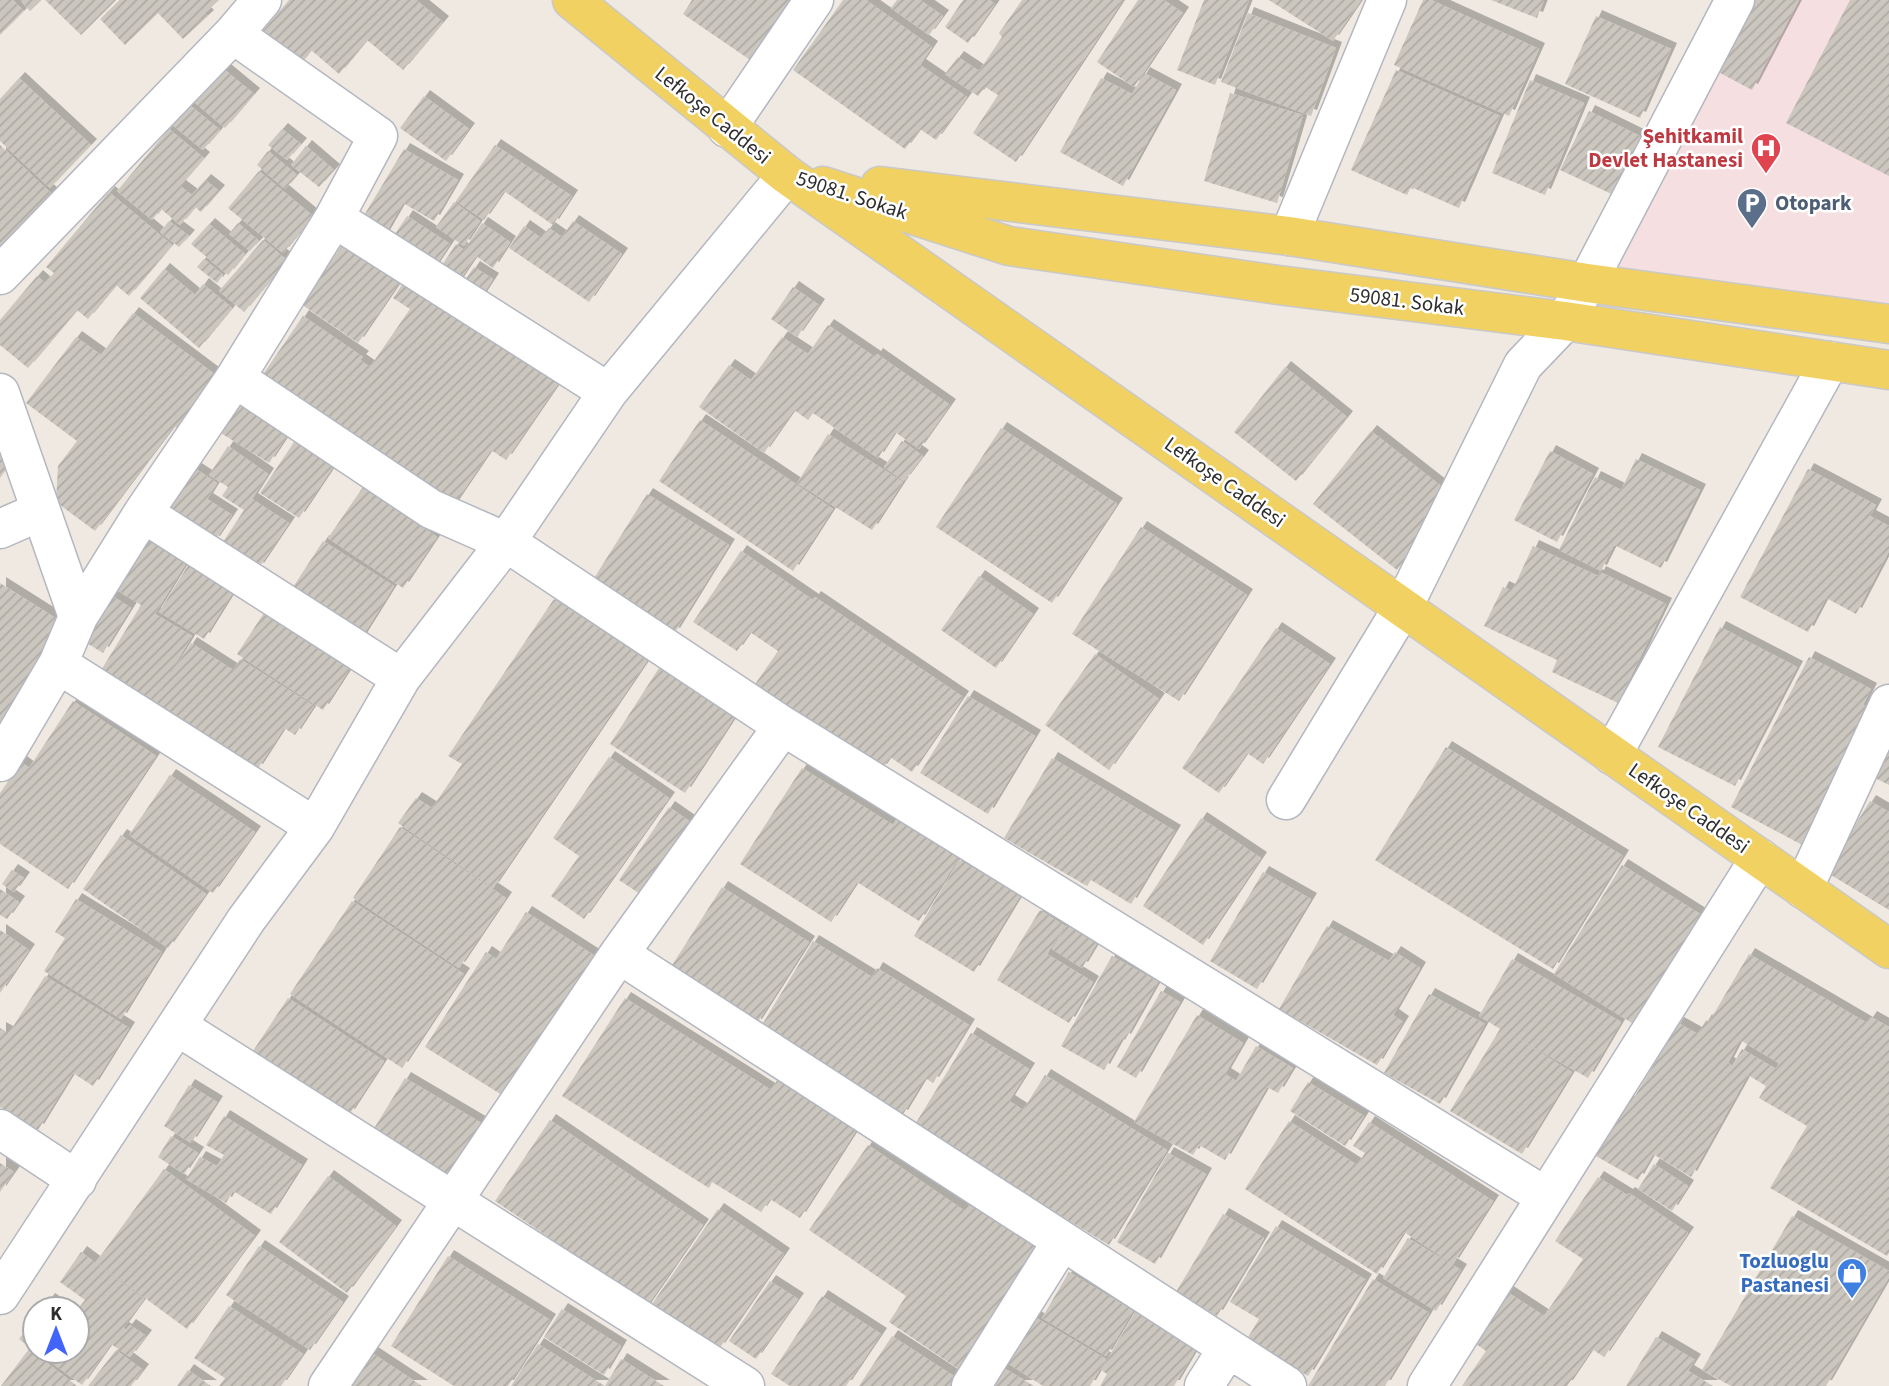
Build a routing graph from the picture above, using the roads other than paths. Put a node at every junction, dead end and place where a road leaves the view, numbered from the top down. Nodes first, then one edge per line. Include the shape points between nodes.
1 (262, 0) edge
2 (572, 0) edge
3 (814, 0) edge
4 (1387, 0) edge
5 (1735, 0) edge
6 (233, 34) junction
7 (727, 128) junction
8 (788, 174) junction
9 (334, 218) junction
10 (1289, 236) junction
11 (0, 275) edge
12 (1587, 284) junction
13 (1564, 321) junction
14 (1889, 324) edge
15 (1830, 361) junction
16 (1889, 370) edge
17 (235, 378) junction
18 (608, 392) junction
19 (0, 394) edge
20 (41, 511) junction
21 (143, 513) junction
22 (0, 530) edge
23 (506, 542) junction
24 (1403, 607) junction
25 (78, 617) junction
26 (58, 664) junction
27 (401, 678) junction
28 (1889, 704) edge
29 (783, 726) junction
30 (1612, 755) junction
31 (0, 762) edge
32 (1286, 800) dead end
33 (315, 827) junction
34 (1760, 858) junction
35 (1803, 890) junction
36 (1889, 950) edge
37 (619, 954) junction
38 (177, 1026) junction
39 (0, 1129) edge
40 (77, 1180) junction
41 (1546, 1197) junction
42 (453, 1201) junction
43 (1062, 1241) junction
44 (0, 1295) edge
45 (1228, 1348) junction
46 (328, 1386) edge
47 (745, 1386) edge
48 (971, 1386) edge
49 (1204, 1386) edge
50 (1287, 1386) edge
51 (1427, 1386) edge

1 - 6 street
2 - 7 main road, Lefkoşe Caddesi
3 - 7 street
4 - 10 street
5 - 12 street
6 - 9 street via 378,136
6 - 11 street
7 - 8 main road, Lefkoşe Caddesi
8 - 10 main road, 59081. Sokak
8 - 13 main road, 59081. Sokak via 1009,246
8 - 18 street
8 - 24 main road, Lefkoşe Caddesi
9 - 17 street
9 - 18 street
10 - 12 main road, 59081. Sokak
12 - 13 street
12 - 14 main road, 59081. Sokak
13 - 15 main road, 59081. Sokak
13 - 24 street via 1523,365
15 - 16 main road, 59081. Sokak
15 - 30 street
17 - 21 street
17 - 23 street via 431,509
18 - 23 street
19 - 20 street
20 - 22 street
20 - 25 street
21 - 25 street
21 - 27 street
23 - 27 street
23 - 29 street
24 - 30 main road, Lefkoşe Caddesi
24 - 32 street
25 - 26 street
26 - 31 street
26 - 33 street
27 - 33 street
28 - 35 street
29 - 37 street
29 - 41 street
30 - 34 main road, Lefkoşe Caddesi
33 - 38 street via 246,920
34 - 35 main road, Lefkoşe Caddesi
34 - 41 street
35 - 36 main road, Lefkoşe Caddesi
37 - 42 street
37 - 43 street
38 - 40 street
38 - 42 street
39 - 40 street
40 - 44 street
41 - 51 street
42 - 46 street
42 - 47 street
43 - 45 street
43 - 48 street
45 - 49 street
45 - 50 street

